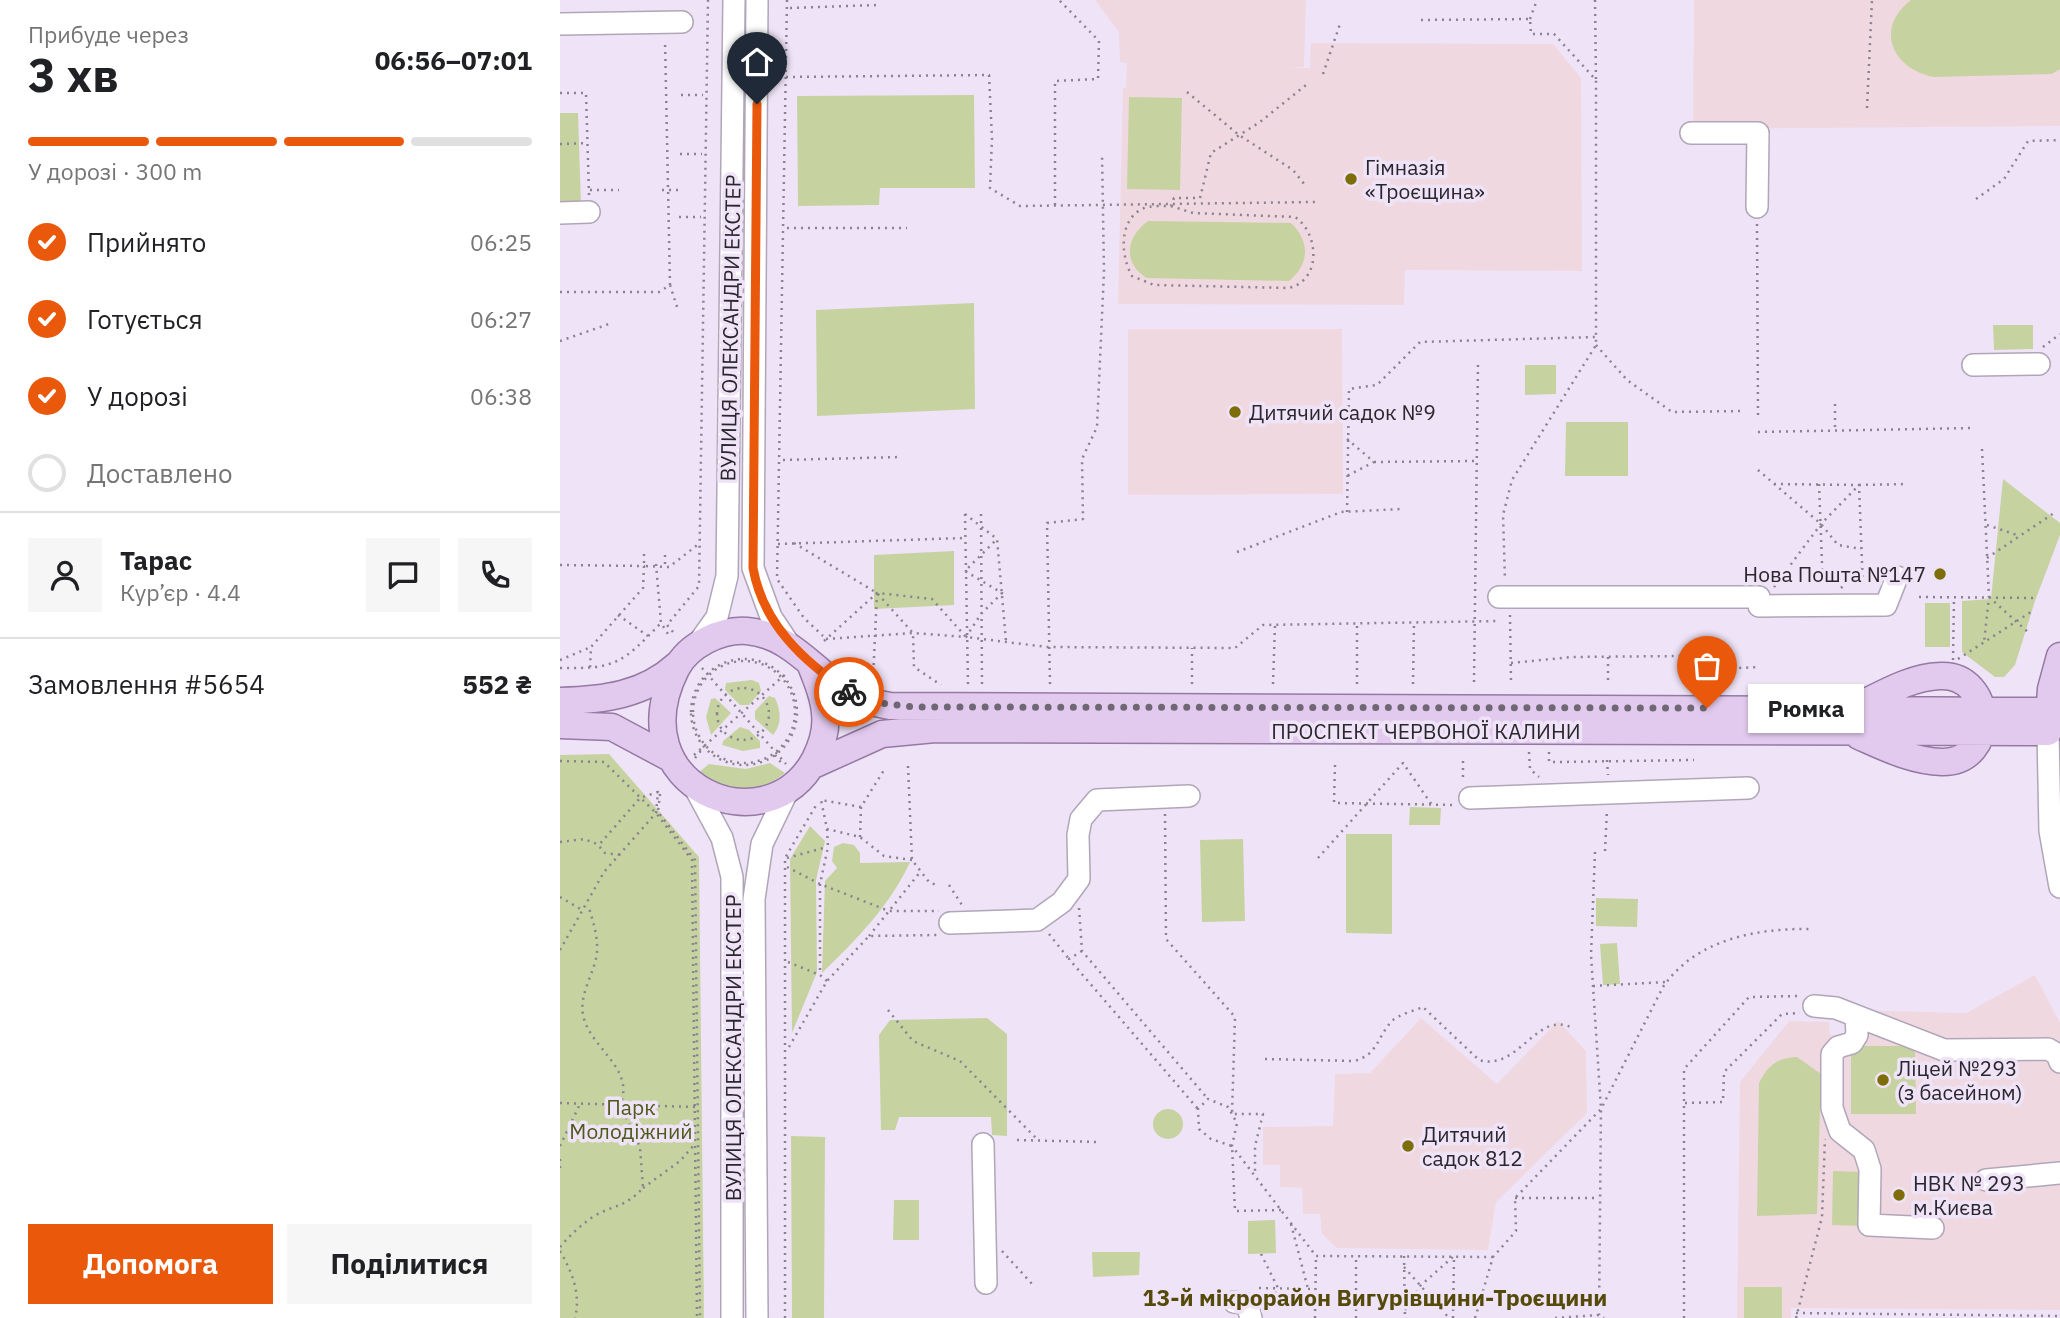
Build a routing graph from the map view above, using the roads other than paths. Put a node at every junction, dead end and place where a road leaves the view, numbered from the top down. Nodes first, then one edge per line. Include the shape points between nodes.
1 (734, 0) edge
2 (757, 0) edge
3 (673, 22) road end
4 (560, 24) edge
5 (1691, 133) dead end
6 (1757, 207) road end
7 (589, 212) dead end
8 (560, 213) edge
9 (2039, 364) dead end
10 (1973, 365) dead end
11 (1897, 577) dead end
12 (1499, 597) dead end
13 (806, 652) junction
14 (2060, 656) edge
15 (695, 661) junction
16 (560, 719) edge
17 (1850, 721) junction
18 (1983, 721) junction
19 (2048, 722) junction
20 (687, 766) junction
21 (793, 772) junction
22 (1748, 788) dead end
23 (1465, 795) road end
24 (1188, 796) dead end
25 (2060, 887) edge
26 (950, 929) road end
27 (1807, 1001) road end
28 (1856, 1016) junction
29 (2060, 1062) edge
30 (984, 1144) dead end
31 (2060, 1173) edge
32 (1986, 1180) dead end
33 (1933, 1228) dead end
34 (986, 1283) dead end
35 (1234, 1303) dead end
36 (732, 1318) edge
37 (757, 1318) edge
38 (1251, 1318) edge

1 - 15 street, ВУЛИЦЯ ОЛЕКСАНДРИ ЕКСТЕР via 727,576 717,617
2 - 13 street, ВУЛИЦЯ ОЛЕКСАНДРИ ЕКСТЕР via 753,568 771,617
3 - 4 street
5 - 6 street via 1758,133
7 - 8 street
9 - 10 street
11 - 12 street via 1886,605
13 - 15 main road, ПРОСПЕКТ ЧЕРВОНОЇ КАЛИНИ via 770,636 744,631 717,635
13 - 17 main road, ПРОСПЕКТ ЧЕРВОНОЇ КАЛИНИ via 857,697 890,706
13 - 21 main road via 826,716 824,734
14 - 19 main road
15 - 16 main road via 625,694 591,701
15 - 20 main road via 662,706 663,741
16 - 20 main road via 612,727
17 - 18 main road, ПРОСПЕКТ ЧЕРВОНОЇ КАЛИНИ
17 - 18 main road via 1896,753 1944,762 1962,757 1976,746
17 - 21 main road, ПРОСПЕКТ ЧЕРВОНОЇ КАЛИНИ via 935,729 882,734
18 - 19 main road, ПРОСПЕКТ ЧЕРВОНОЇ КАЛИНИ
19 - 25 street via 2050,831
20 - 21 main road, ПРОСПЕКТ ЧЕРВОНОЇ КАЛИНИ via 708,794 741,802 758,801
20 - 36 street, ВУЛИЦЯ ОЛЕКСАНДРИ ЕКСТЕР via 722,838 732,877
21 - 37 street, ВУЛИЦЯ ОЛЕКСАНДРИ ЕКСТЕР via 767,828 754,889
22 - 23 street
24 - 26 street via 1097,800 1081,819 1079,879 1062,902 1037,920
27 - 28 street
28 - 29 street via 1944,1050 2048,1049
28 - 33 street via 1857,1035 1852,1043 1832,1054 1832,1108 1840,1131 1864,1150 1870,1169 1869,1225
30 - 34 street
31 - 32 street
35 - 38 street via 1247,1304

